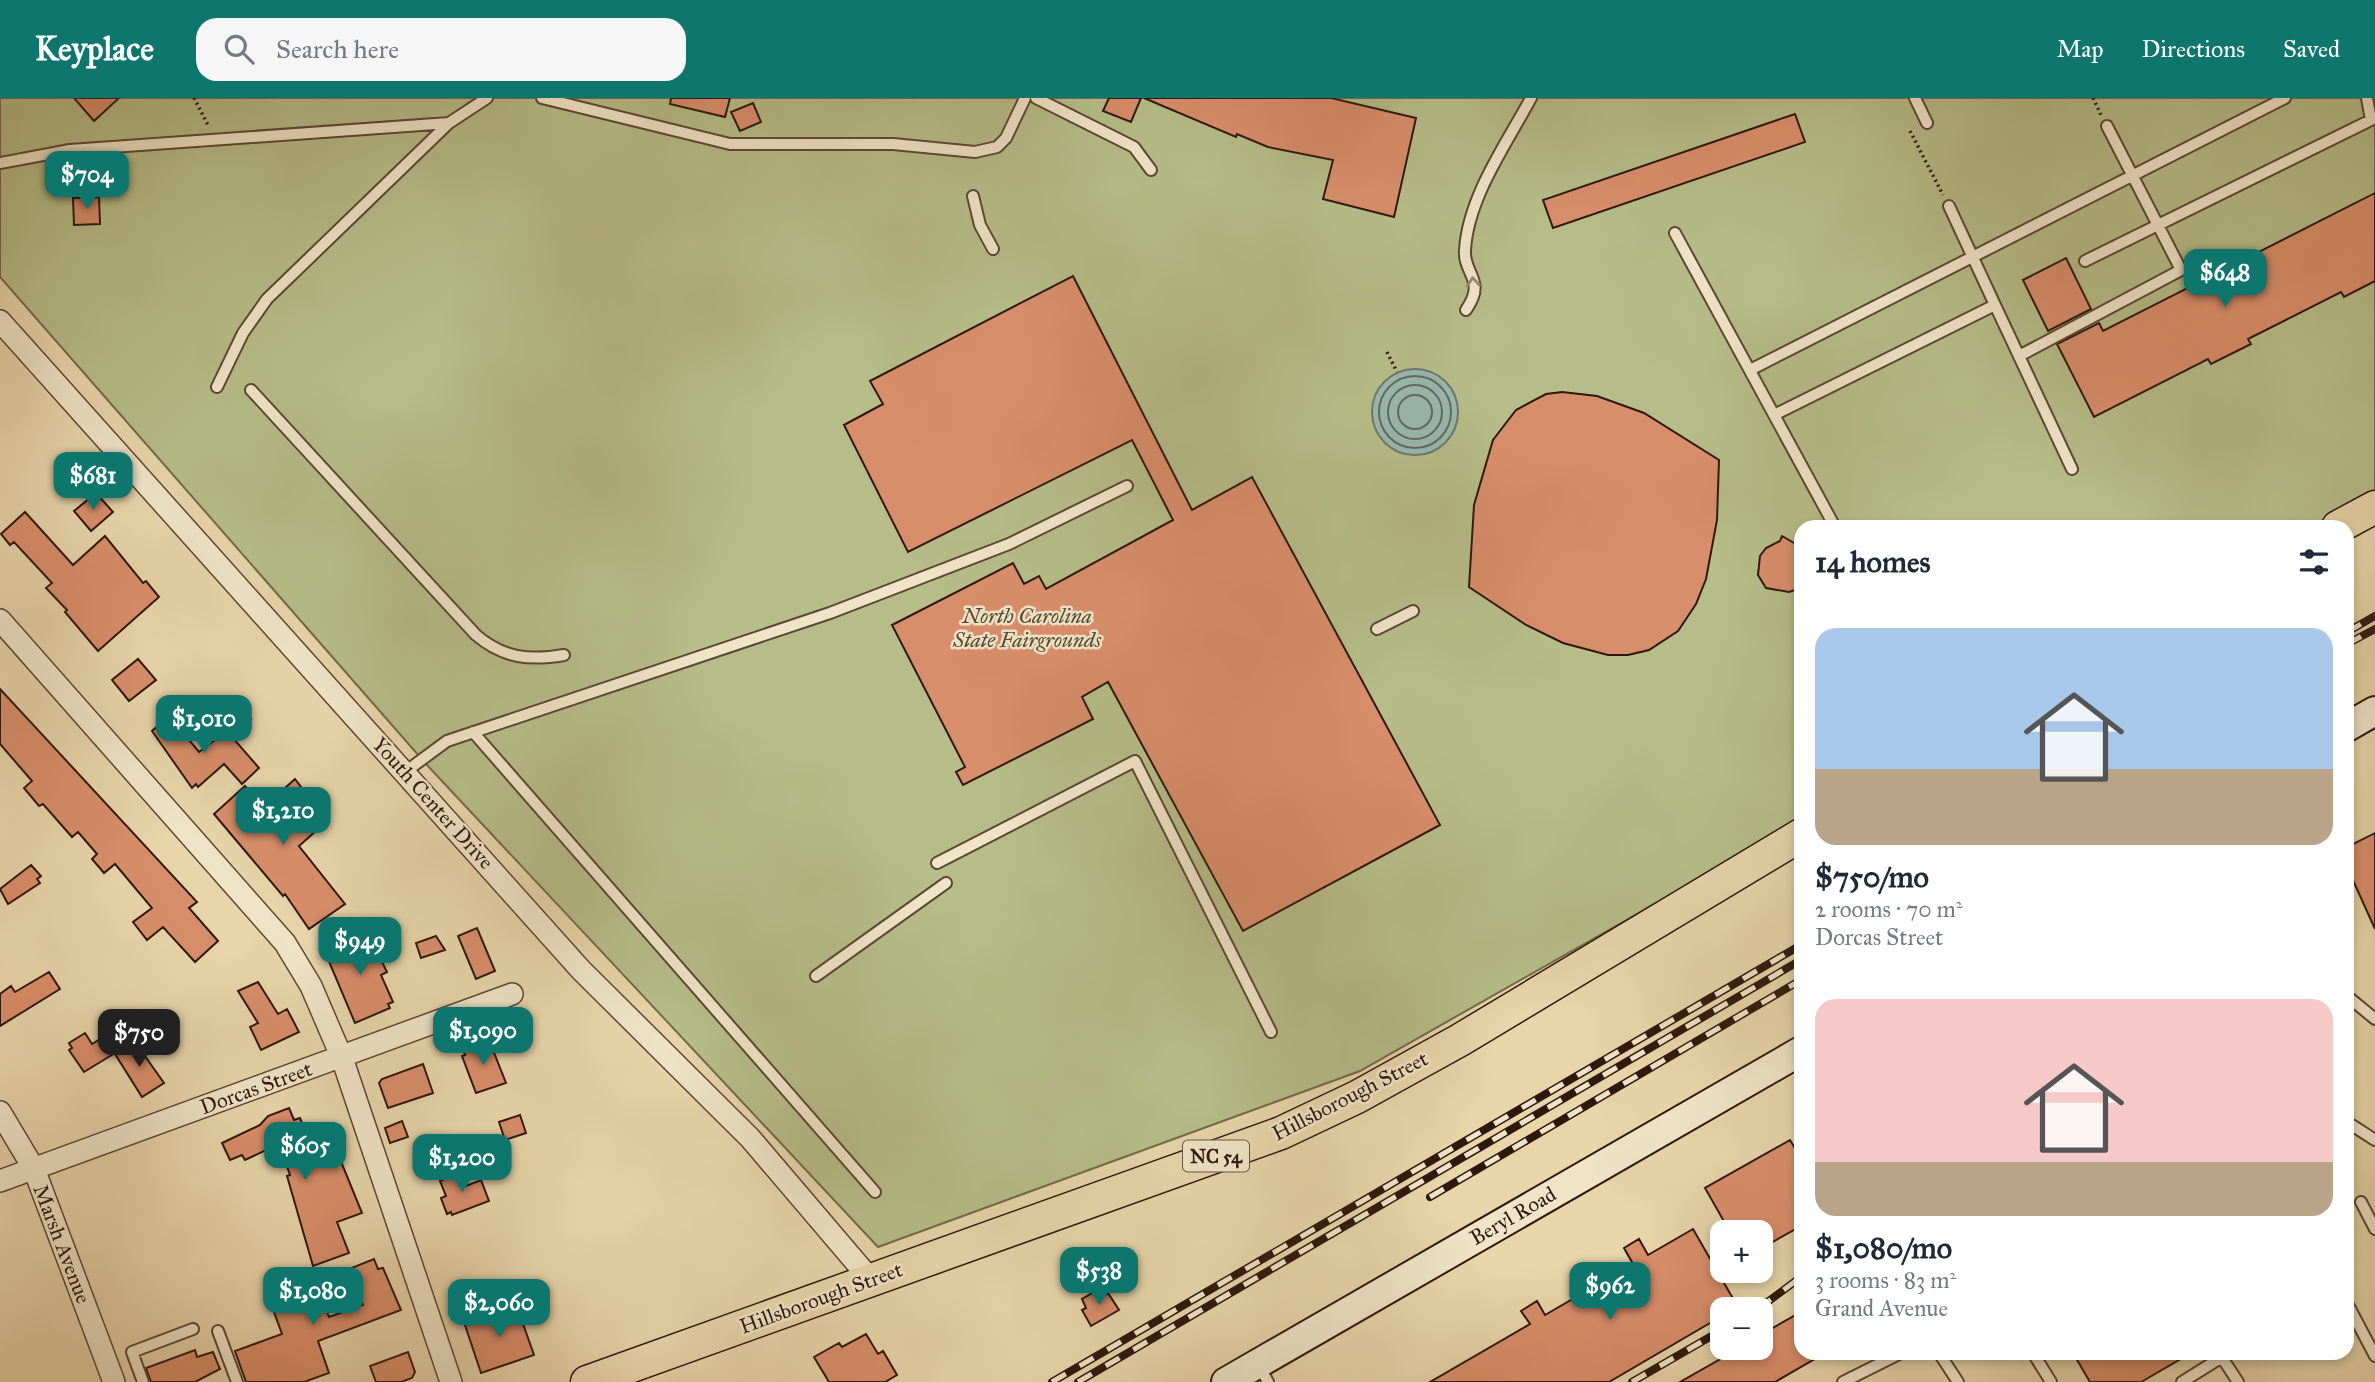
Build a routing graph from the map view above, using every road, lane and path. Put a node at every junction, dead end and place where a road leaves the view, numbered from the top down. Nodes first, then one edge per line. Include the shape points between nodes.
1 (194, 98) edge
2 (487, 98) edge
3 (542, 98) edge
4 (1025, 98) edge
5 (1036, 98) edge
6 (1531, 98) edge
7 (1915, 98) edge
8 (2285, 98) edge
9 (2367, 98) edge
10 (449, 123) junction
11 (1927, 123) dead end
12 (2107, 126) dead end
13 (1910, 131) dead end
14 (215, 139) junction
15 (0, 163) edge
16 (1151, 170) dead end
17 (2134, 175) junction
18 (973, 196) dead end
19 (1949, 206) joint
20 (2157, 223) junction
21 (1675, 233) dead end
22 (993, 249) dead end
23 (1973, 257) junction
24 (2085, 261) dead end
25 (1995, 305) junction
26 (1466, 310) dead end
27 (0, 321) edge
28 (1387, 352) dead end
29 (2019, 356) junction
30 (1750, 370) junction
31 (1397, 372) dead end
32 (217, 387) dead end
33 (251, 390) dead end
34 (1774, 415) junction
35 (2072, 469) dead end
36 (1127, 486) dead end
37 (2375, 508) edge
38 (1831, 520) edge
39 (2352, 520) edge
40 (1413, 611) dead end
41 (0, 620) edge
42 (1377, 629) dead end
43 (564, 656) dead end
44 (2375, 711) edge
45 (2354, 723) edge
46 (473, 732) junction
47 (405, 772) junction
48 (1794, 839) edge
49 (937, 863) dead end
50 (946, 883) dead end
51 (816, 976) dead end
52 (512, 994) dead end
53 (2354, 1002) edge
54 (2375, 1020) edge
55 (1271, 1032) dead end
56 (1794, 1055) edge
57 (342, 1058) junction
58 (0, 1112) edge
59 (2354, 1126) edge
60 (2375, 1140) edge
61 (34, 1169) junction
62 (0, 1181) edge
63 (875, 1192) dead end
64 (2361, 1202) dead end
65 (2375, 1229) edge
66 (871, 1280) junction
67 (2354, 1316) edge
68 (193, 1329) dead end
69 (218, 1331) dead end
70 (132, 1352) junction
71 (2375, 1356) edge
72 (1888, 1360) edge
73 (1944, 1360) edge
74 (2037, 1360) edge
75 (2214, 1360) edge
76 (2224, 1360) edge
77 (107, 1362) junction
78 (1263, 1373) edge
79 (114, 1382) edge
80 (144, 1382) edge
81 (237, 1382) edge
82 (452, 1382) edge
83 (587, 1382) edge
84 (1226, 1382) edge
85 (1843, 1382) edge
86 (1958, 1382) edge
87 (2051, 1382) edge
88 (2182, 1382) edge
89 (2238, 1382) edge

1 - 14 path
2 - 10 lane
3 - 4 lane via 730,144 893,144 975,152 997,146 1006,138
5 - 16 lane via 1134,147
26 -> 6 lane via 1475,280 1464,253 1480,197
7 - 11 lane
8 - 17 lane
9 - 20 lane via 2371,120
10 - 14 lane
10 - 32 lane via 267,299 243,333
12 - 17 lane
13 - 19 path
14 - 15 lane via 70,150
17 - 20 lane
17 - 23 lane
18 - 22 lane via 980,225
19 - 23 lane
20 - 24 lane
20 - 29 lane via 2181,270
21 - 30 lane
23 - 25 lane
23 - 30 lane
25 - 29 lane
25 - 34 lane
27 - 47 street, Youth Center Drive
28 - 31 path
29 - 35 lane
30 - 34 lane
33 - 43 lane via 476,635 495,651 545,659
34 - 38 lane
36 - 46 lane via 1009,544 830,613
37 - 39 main road
40 - 42 lane
41 - 57 street via 285,943 311,986
44 - 45 street
46 - 47 lane via 447,741
46 - 63 lane
47 - 66 street, Youth Center Drive via 581,970 750,1138
48 - 66 main road, Hillsborough Street / NC 54 via 1357,1097 1251,1144
49 - 55 lane via 1135,761
50 - 51 lane
52 - 57 street, Dorcas Street
53 - 54 lane
56 - 78 street, Beryl Road
57 - 61 street, Dorcas Street
57 - 82 street
58 - 61 street, Marsh Avenue
59 - 60 lane
61 - 62 street, Dorcas Street
61 - 77 street, Marsh Avenue
64 - 65 lane
66 - 83 main road, Hillsborough Street / NC 54
67 - 71 lane
68 - 70 lane
69 - 81 lane
70 - 77 lane
70 - 80 lane
72 - 85 lane
73 - 86 lane
74 - 87 lane
75 - 88 lane
76 - 89 lane
77 - 79 street, Marsh Avenue
78 - 84 street, Beryl Road

